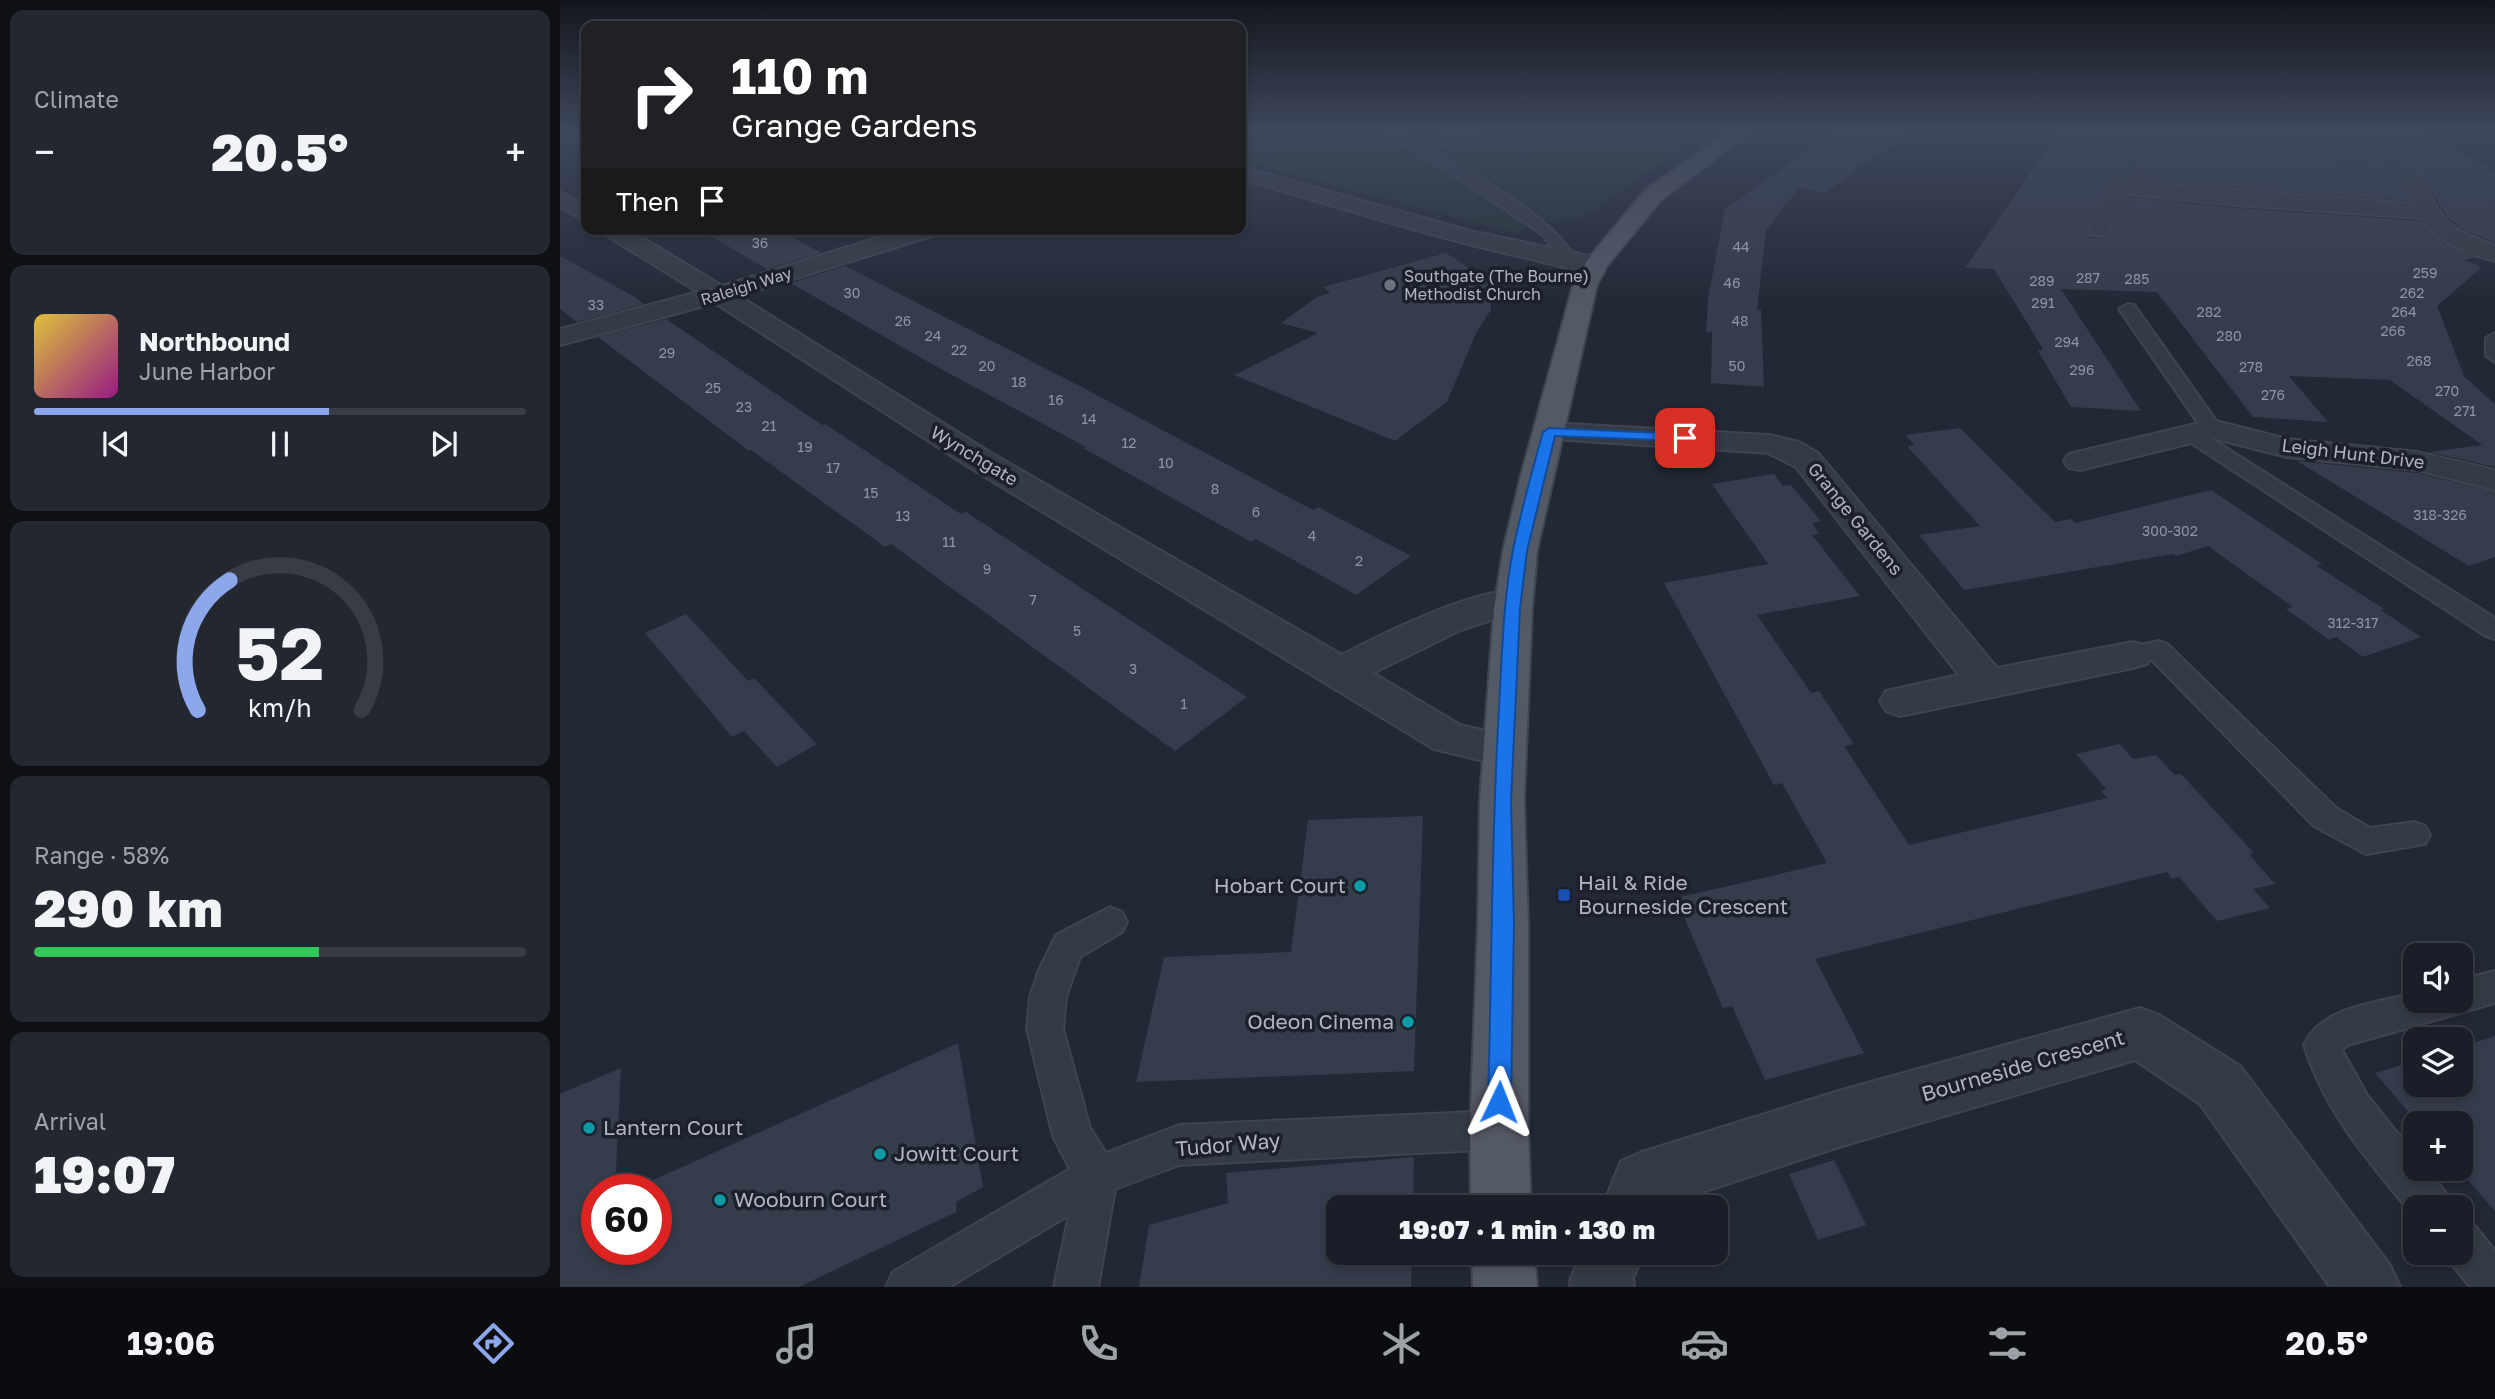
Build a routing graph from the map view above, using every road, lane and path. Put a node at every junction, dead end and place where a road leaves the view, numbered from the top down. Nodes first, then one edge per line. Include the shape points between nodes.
1 (1299, 189) edge
2 (1485, 189) edge
3 (1661, 189) edge
4 (2120, 189) edge
5 (2135, 189) edge
6 (2417, 189) edge
7 (560, 198) edge
8 (581, 211) edge
9 (2430, 212) junction
10 (2099, 230) dead end
11 (622, 235) edge
12 (911, 235) edge
13 (2495, 254) edge
14 (1560, 259) junction
15 (1596, 264) junction
16 (721, 294) junction
17 (2128, 309) dead end
18 (560, 337) edge
19 (2495, 338) edge
20 (2495, 356) edge
21 (2201, 431) junction
22 (1549, 432) junction
23 (2080, 461) dead end
24 (2495, 480) edge
25 (1514, 600) junction
26 (2495, 630) edge
27 (2133, 654) joint
28 (1342, 672) junction
29 (1988, 684) junction
30 (1900, 701) dead end
31 (1505, 750) junction
32 (2414, 835) dead end
33 (1110, 922) dead end
34 (2495, 987) edge
35 (2473, 993) edge
36 (2403, 1013) edge
37 (1499, 1130) junction
38 (1097, 1176) junction
39 (1501, 1195) edge
40 (1637, 1195) edge
41 (2423, 1195) edge
42 (2473, 1257) edge
43 (1504, 1265) edge
44 (1608, 1265) edge
45 (2495, 1284) edge
46 (908, 1287) edge
47 (1076, 1287) edge
48 (1505, 1287) edge
49 (1602, 1287) edge
50 (2368, 1287) edge

1 - 14 street
2 - 14 lane via 1547,231 1561,249
3 - 15 main road
4 - 10 street
5 - 9 street via 2198,198
6 - 9 street
7 - 8 street
9 - 13 street via 2438,225 2457,238
11 - 16 street, Wynchgate
12 - 16 street, Raleigh Way
14 - 15 street
15 - 22 main road via 1585,285
16 - 18 street, Raleigh Way
16 - 28 street, Wynchgate via 831,369 981,461
17 - 21 lane
19 - 20 lane
21 - 23 street, Leigh Hunt Drive
21 - 24 street, Leigh Hunt Drive via 2287,448 2417,461
21 - 26 lane via 2270,487
22 - 25 main road via 1520,551
22 - 29 street, Grange Gardens via 1769,444 1788,449 1807,460
25 - 28 street via 1478,609 1385,648
25 - 31 main road
27 - 29 street
27 - 32 lane via 2158,650 2325,817 2366,841
28 - 31 street, Wynchgate via 1449,738
29 - 30 street
31 - 37 main road
33 - 38 lane via 1068,946 1048,997 1045,1029 1073,1136
34 - 35 lane
36 - 41 lane via 2337,1031 2322,1045 2326,1066 2344,1096
37 - 38 lane, Tudor Way via 1179,1145
37 - 39 main road
38 - 46 lane, Tudor Way
38 - 47 lane
40 - 50 street, Bourneside Crescent via 1642,1182 1842,1118 2140,1032 2220,1085
42 - 45 lane
43 - 48 main road
44 - 49 street

